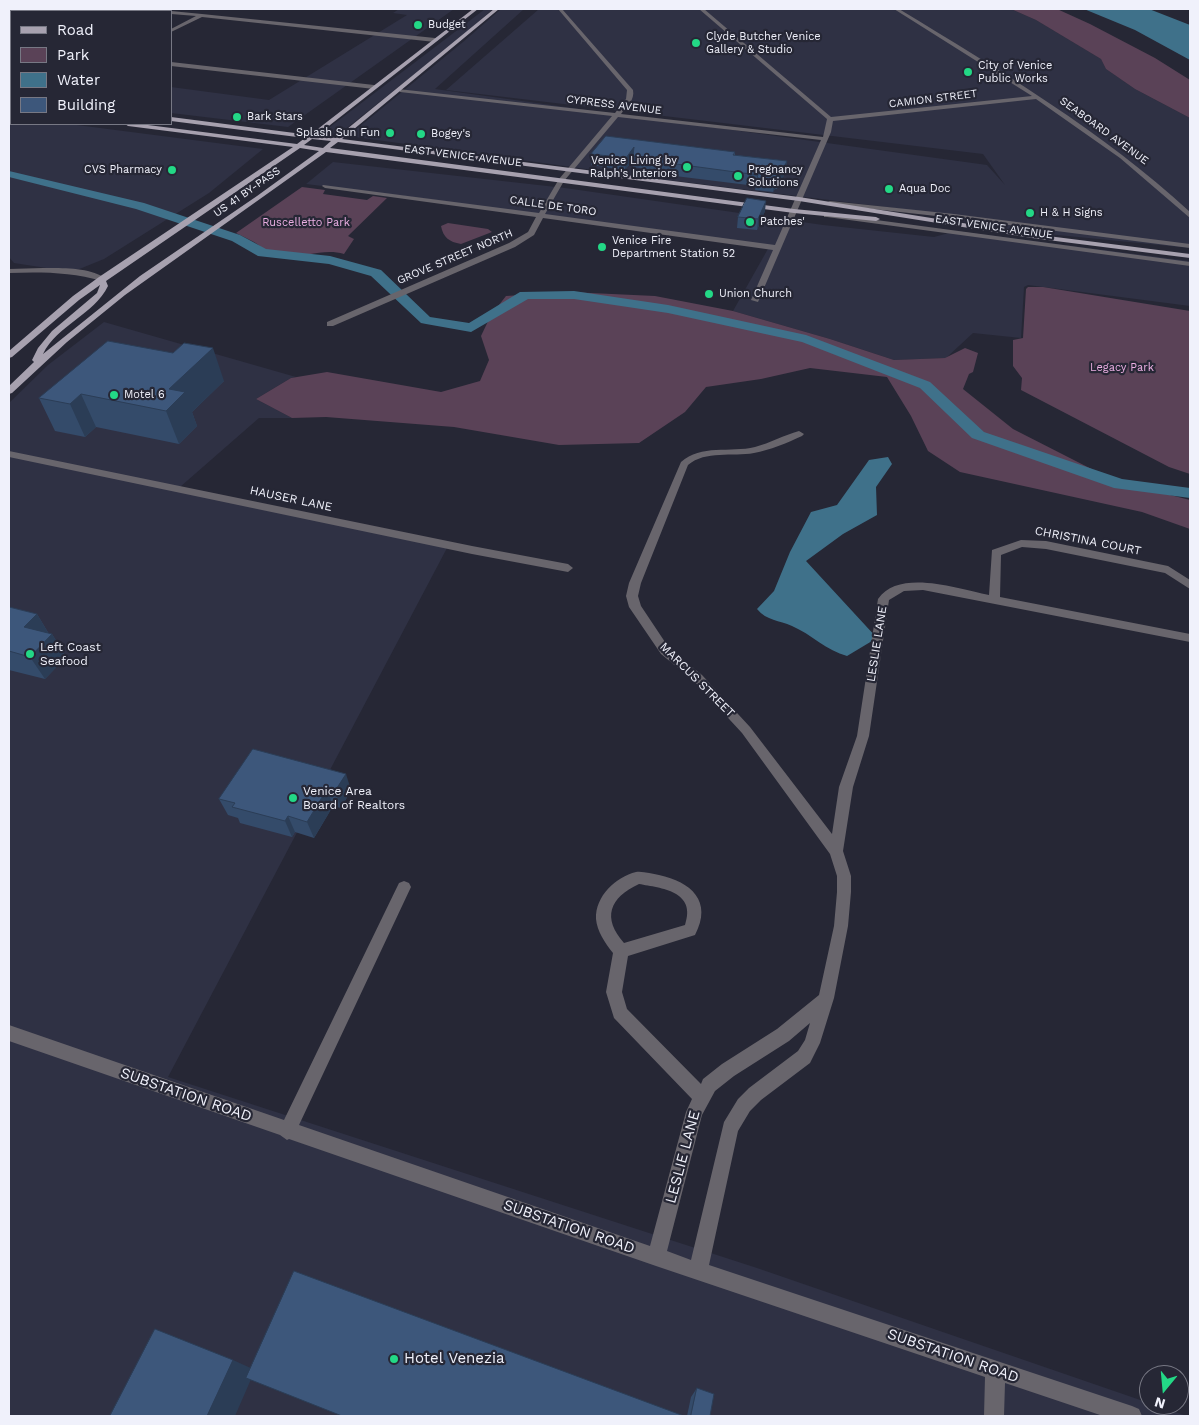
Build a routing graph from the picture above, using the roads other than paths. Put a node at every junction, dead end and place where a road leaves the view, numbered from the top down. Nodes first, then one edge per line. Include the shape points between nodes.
1 (213, 9) edge
2 (476, 9) edge
3 (497, 9) edge
4 (560, 9) edge
5 (701, 9) edge
6 (896, 9) edge
7 (172, 12) edge
8 (201, 15) junction
9 (172, 30) edge
10 (436, 40) junction
11 (172, 64) edge
12 (374, 87) junction
13 (400, 90) junction
14 (1038, 96) junction
15 (616, 115) junction
16 (172, 119) edge
17 (830, 119) junction
18 (136, 125) edge
19 (311, 137) junction
20 (825, 139) junction
21 (337, 140) junction
22 (299, 146) junction
23 (326, 149) junction
24 (569, 170) junction
25 (561, 180) junction
26 (325, 186) dead end
27 (799, 199) junction
28 (794, 211) junction
29 (540, 216) junction
30 (1190, 216) edge
31 (1027, 235) junction
32 (1190, 246) edge
33 (777, 248) junction
34 (1190, 256) edge
35 (11, 262) dead end
36 (1190, 264) edge
37 (27, 269) junction
38 (9, 271) edge
39 (9, 278) edge
40 (102, 279) junction
41 (756, 300) dead end
42 (330, 324) dead end
43 (11, 353) edge
44 (10, 365) edge
45 (36, 365) junction
46 (9, 391) edge
47 (799, 434) dead end
48 (9, 454) edge
49 (568, 568) dead end
50 (1190, 585) edge
51 (994, 600) junction
52 (1190, 638) edge
53 (836, 851) junction
54 (404, 886) dead end
55 (621, 951) junction
56 (826, 998) junction
57 (9, 1033) edge
58 (701, 1096) junction
59 (288, 1131) junction
60 (656, 1257) junction
61 (698, 1271) junction
62 (995, 1370) junction
63 (994, 1416) edge
64 (1132, 1416) edge

1 - 8 street
2 - 10 main road, US 41 BY-PASS
3 - 13 main road, US 41 BY-PASS
4 - 15 street, GROVE STREET NORTH via 630,90 631,96
5 - 17 street
6 - 14 street, SEABOARD AVENUE
7 - 8 street
8 - 9 street
8 - 10 street
10 - 12 main road, US 41 BY-PASS
11 - 12 street
12 - 19 main road, US 41 BY-PASS
13 - 15 street, CYPRESS AVENUE
13 - 21 main road, US 41 BY-PASS
14 - 17 street, CAMION STREET
14 - 30 street, SEABOARD AVENUE via 1121,155
15 - 20 street, CYPRESS AVENUE
15 - 24 street, GROVE STREET NORTH
16 - 19 main road, EAST VENICE AVENUE
17 - 20 street
18 - 22 main road, EAST VENICE AVENUE
19 - 21 main road, EAST VENICE AVENUE
19 - 22 main road, US 41 BY-PASS
20 - 27 street
21 - 23 main road, US 41 BY-PASS
21 - 24 main road, EAST VENICE AVENUE
22 - 23 main road, EAST VENICE AVENUE
22 - 40 main road, US 41 BY-PASS
23 - 25 main road, EAST VENICE AVENUE
23 - 45 main road, US 41 BY-PASS via 93,316
24 - 25 street, GROVE STREET NORTH
24 - 27 main road, EAST VENICE AVENUE
25 - 28 main road, EAST VENICE AVENUE
25 - 29 street, GROVE STREET NORTH
26 - 29 street, CALLE DE TORO
27 - 28 street
27 - 31 main road, EAST VENICE AVENUE
27 - 32 street, EAST VENICE AVENUE
28 - 31 main road, EAST VENICE AVENUE
28 - 33 street
28 - 36 street, EAST VENICE AVENUE
29 - 33 street, CALLE DE TORO
29 - 42 street, GROVE STREET NORTH via 531,233 522,240
31 - 34 main road, EAST VENICE AVENUE
33 - 41 street
35 - 37 street
37 - 38 street
37 - 39 street
37 - 40 street
40 - 43 main road, US 41 BY-PASS
40 - 45 main road via 104,286 100,294 43,346
43 - 44 main road
45 - 46 main road, US 41 BY-PASS
47 - 53 street, MARCUS STREET via 754,450 703,454 687,459 632,596 635,607 665,651 698,678 746,730
48 - 49 street, HAUSER LANE
50 - 51 street, CHRISTINA COURT via 1168,570 1046,545 1021,543 996,553
51 - 52 street, LESLIE LANE
51 - 53 street, LESLIE LANE via 910,586 899,587 884,599 862,736 846,787
53 - 56 street, LESLIE LANE via 844,876 844,892 841,926
54 - 59 street
55 - 55 street via 610,940 602,914 614,890 638,878 680,888 690,899 695,912 695,923 690,930
55 - 58 street via 614,992 620,1013
56 - 58 street, LESLIE LANE via 783,1035 728,1070
56 - 61 street, LESLIE LANE via 812,1044 804,1057 755,1094 730,1128
57 - 59 street, SUBSTATION ROAD
58 - 60 street, LESLIE LANE
59 - 60 street, SUBSTATION ROAD
60 - 61 street, SUBSTATION ROAD
61 - 62 street, SUBSTATION ROAD
62 - 63 street
62 - 64 street, SUBSTATION ROAD

